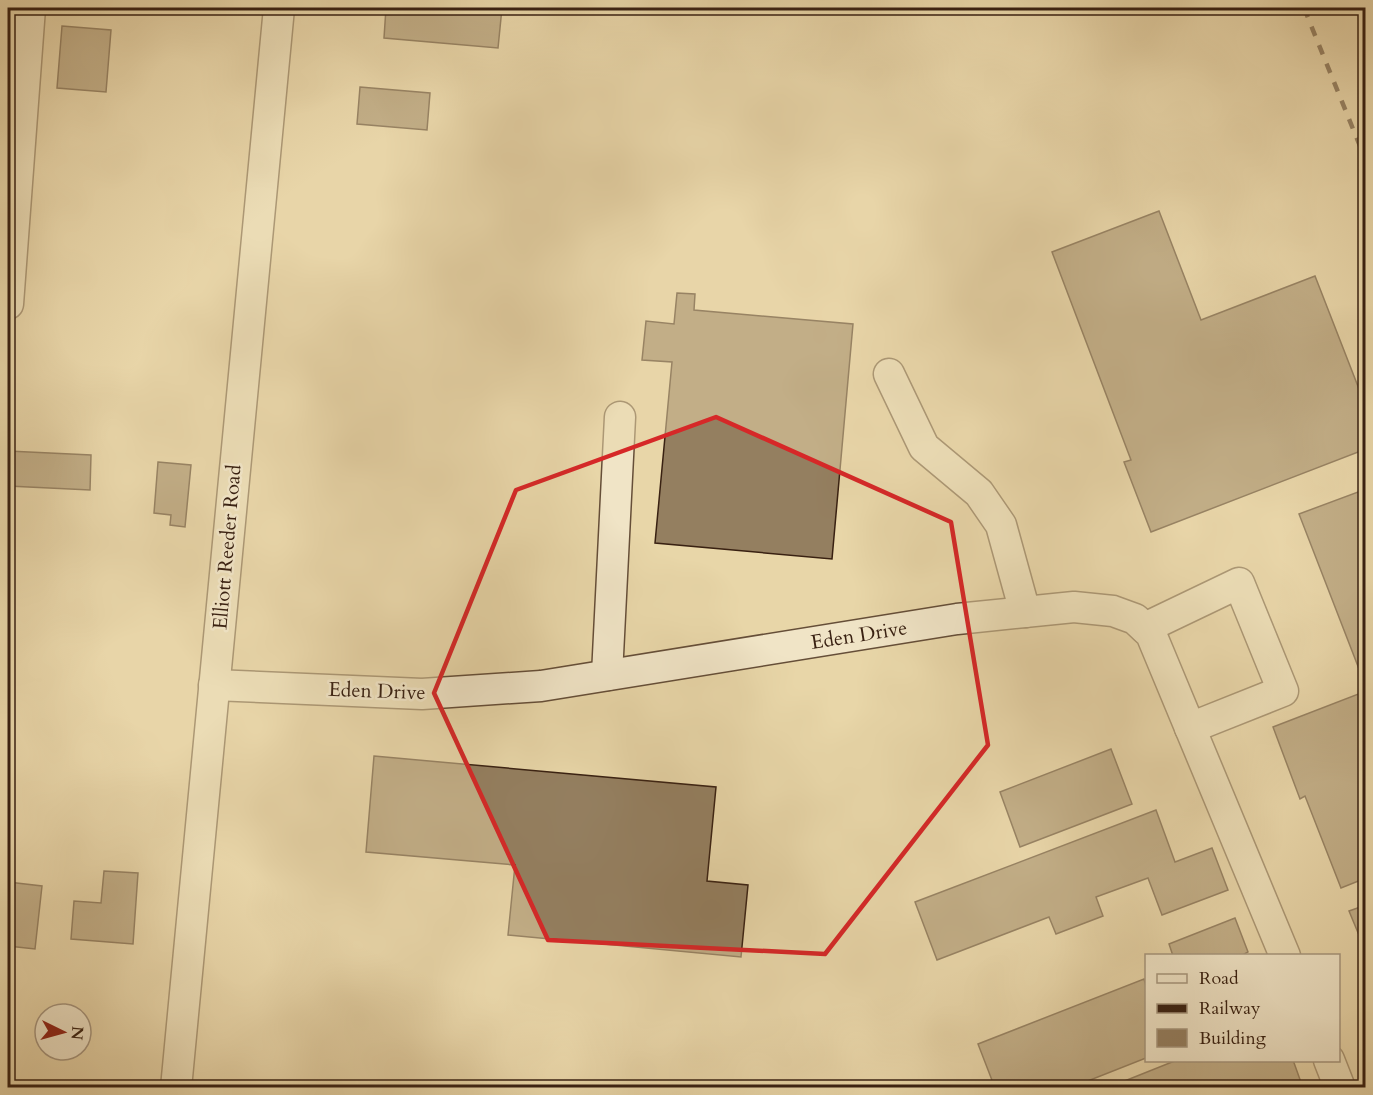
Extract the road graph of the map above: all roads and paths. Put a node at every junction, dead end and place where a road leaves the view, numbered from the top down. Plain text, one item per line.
1 (30, 8) edge
2 (279, 8) edge
3 (8, 304) edge
4 (889, 374) dead end
5 (620, 417) dead end
6 (1025, 612) junction
7 (1145, 628) junction
8 (607, 675) junction
9 (214, 685) junction
10 (1190, 728) junction
11 (1284, 954) edge
12 (1330, 1062) edge
13 (176, 1088) edge
14 (1340, 1088) edge

1 - 3 street
2 - 9 street, Elliott Reeder Road
4 - 6 street
5 - 8 street
6 - 7 street, Eden Drive
6 - 8 street, Eden Drive
7 - 10 street
7 - 10 street
8 - 9 street, Eden Drive
9 - 13 street, Elliott Reeder Road
10 - 11 street
12 - 14 street

